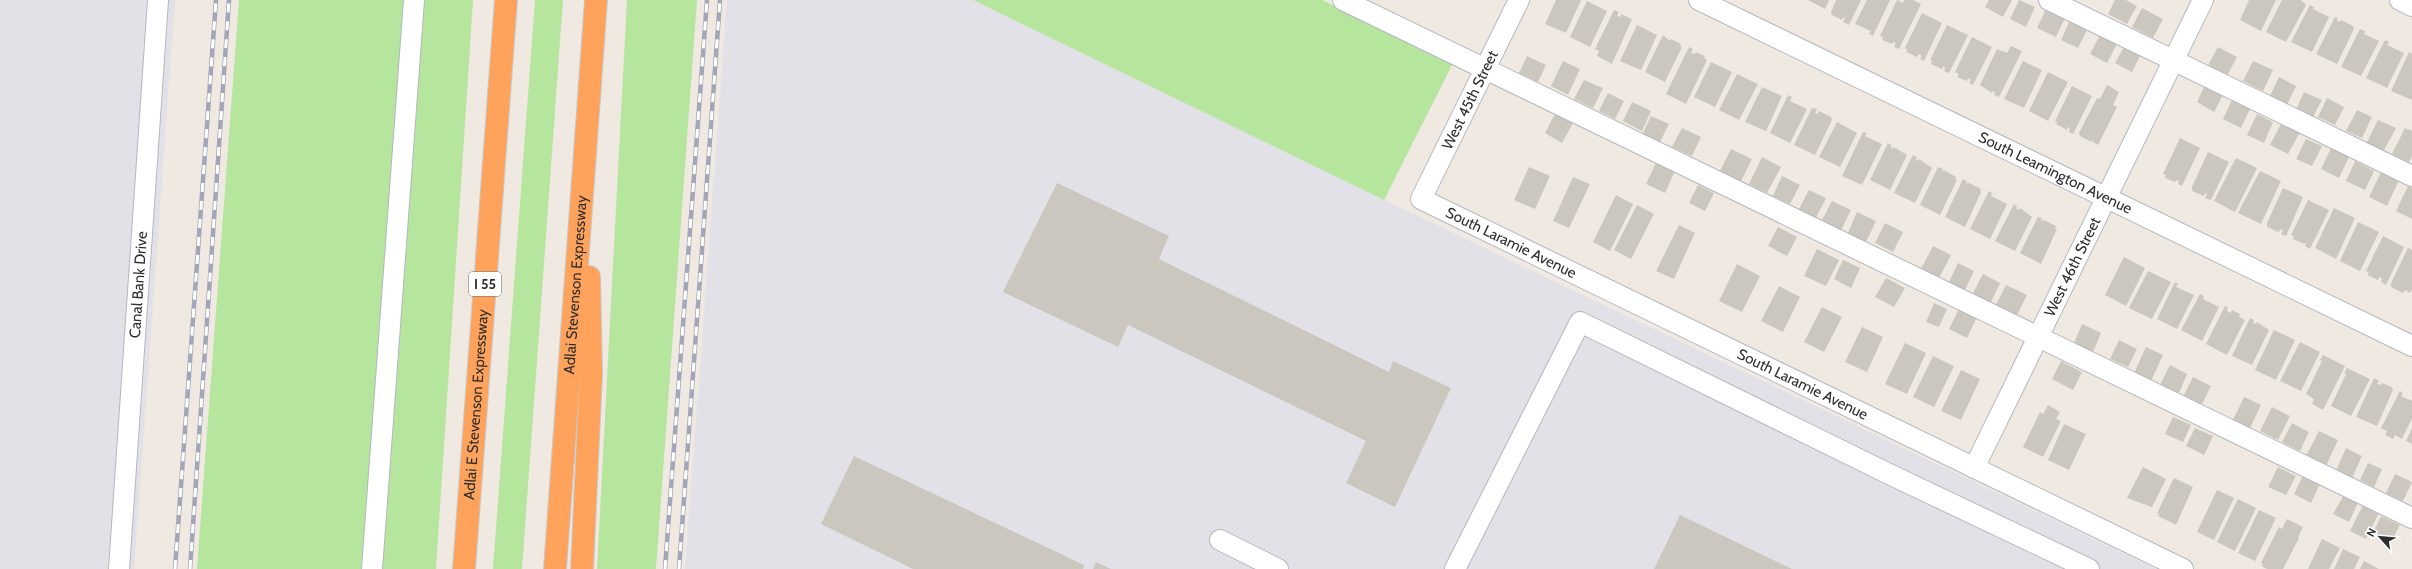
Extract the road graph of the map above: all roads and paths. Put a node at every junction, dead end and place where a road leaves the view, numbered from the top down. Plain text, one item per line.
1 (158, 0) edge
2 (414, 0) edge
3 (506, 0) edge
4 (596, 0) edge
5 (1343, 0) edge
6 (1519, 0) edge
7 (1699, 0) edge
8 (2049, 0) edge
9 (2202, 0) edge
10 (2400, 0) edge
11 (2412, 6) edge
12 (2173, 60) junction
13 (1485, 69) junction
14 (585, 156) junction
15 (2412, 176) edge
16 (1421, 199) joint
17 (2105, 199) junction
18 (2038, 337) junction
19 (2412, 346) edge
20 (1974, 468) junction
21 (2412, 518) edge
22 (1220, 540) dead end
23 (119, 569) edge
24 (372, 569) edge
25 (464, 569) edge
26 (555, 569) edge
27 (582, 569) edge
28 (1278, 569) edge
29 (1455, 569) edge
30 (2089, 569) edge
31 (2183, 569) edge

1 - 23 street, Canal Bank Drive
2 - 24 street
3 - 25 highway, Adlai E Stevenson Expressway / I 55
4 - 14 highway, Adlai Stevenson Expressway
5 - 13 street
6 - 13 street, West 45th Street
7 - 17 street, South Leamington Avenue
8 - 12 street
9 - 12 street, West 46th Street
10 - 11 street
12 - 15 street
12 - 17 street, West 46th Street
13 - 16 street, West 45th Street
13 - 18 street
14 - 26 highway, Adlai Stevenson Expressway
14 - 27 highway
16 - 20 street, South Laramie Avenue
17 - 18 street, West 46th Street
17 - 19 street, South Leamington Avenue
18 - 20 street, West 46th Street
18 - 21 street
20 - 31 street, South Laramie Avenue
22 - 28 street
29 - 30 street

